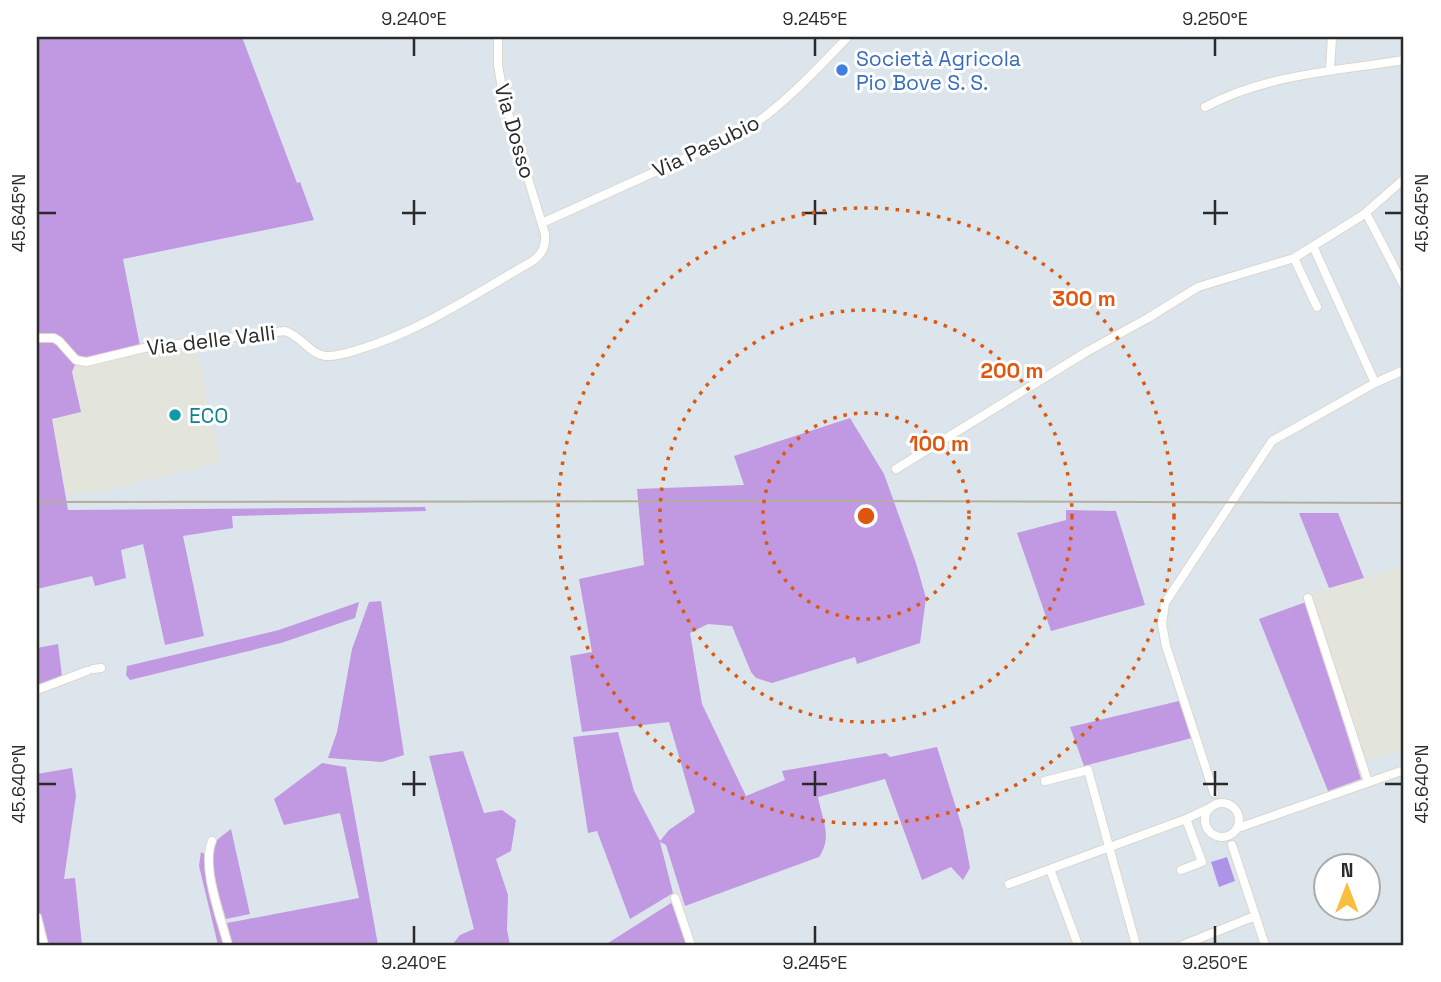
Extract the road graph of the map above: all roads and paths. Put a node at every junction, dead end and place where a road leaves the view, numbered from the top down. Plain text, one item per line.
1 (498, 37) edge
2 (848, 37) edge
3 (1332, 37) edge
4 (1404, 60) edge
5 (1330, 71) junction
6 (1205, 107) dead end
7 (1404, 179) edge
8 (1366, 212) junction
9 (542, 223) junction
10 (1313, 246) junction
11 (1294, 258) junction
12 (1404, 286) edge
13 (1317, 307) dead end
14 (37, 338) edge
15 (1404, 370) edge
16 (1375, 383) junction
17 (896, 469) dead end
18 (1308, 598) dead end
19 (92, 671) dead end
20 (37, 690) edge
21 (1404, 771) edge
22 (1045, 781) dead end
23 (1368, 782) junction
24 (1214, 793) junction
25 (1226, 803) junction
26 (1210, 807) junction
27 (1237, 811) junction
28 (1186, 819) junction
29 (1258, 820) junction
30 (1206, 825) junction
31 (1236, 830) junction
32 (1220, 837) junction
33 (212, 841) dead end
34 (1232, 845) junction
35 (1109, 848) junction
36 (1050, 869) junction
37 (1181, 870) dead end
38 (1009, 884) dead end
39 (675, 898) dead end
40 (1255, 916) junction
41 (37, 917) edge
42 (44, 945) edge
43 (228, 945) edge
44 (691, 945) edge
45 (1078, 945) edge
46 (1136, 945) edge
47 (1183, 945) edge
48 (1265, 945) edge

1 - 9 street, Via Dosso
2 - 9 street, Via Pasubio
3 - 5 street
4 - 5 street
5 - 6 street
7 - 8 street
8 - 10 street
8 - 12 street
9 - 14 street, Via delle Valli
10 - 11 street
10 - 16 street
11 - 13 street
11 - 17 street
15 - 16 street
16 - 24 street
18 - 23 street
19 - 20 street
21 - 23 street
22 - 35 street
23 - 29 street
24 - 25 street
24 - 26 street
25 - 26 street
25 - 27 street
26 - 28 street
26 - 30 street
27 - 29 street
27 - 31 street
28 - 30 street
28 - 35 street
28 - 37 street
29 - 31 street
30 - 32 street
31 - 32 street
31 - 34 street
32 - 34 street
33 - 43 street
34 - 40 street
35 - 36 street
35 - 46 street
36 - 38 street
36 - 45 street
39 - 44 street
40 - 47 street
40 - 48 street
41 - 42 street

